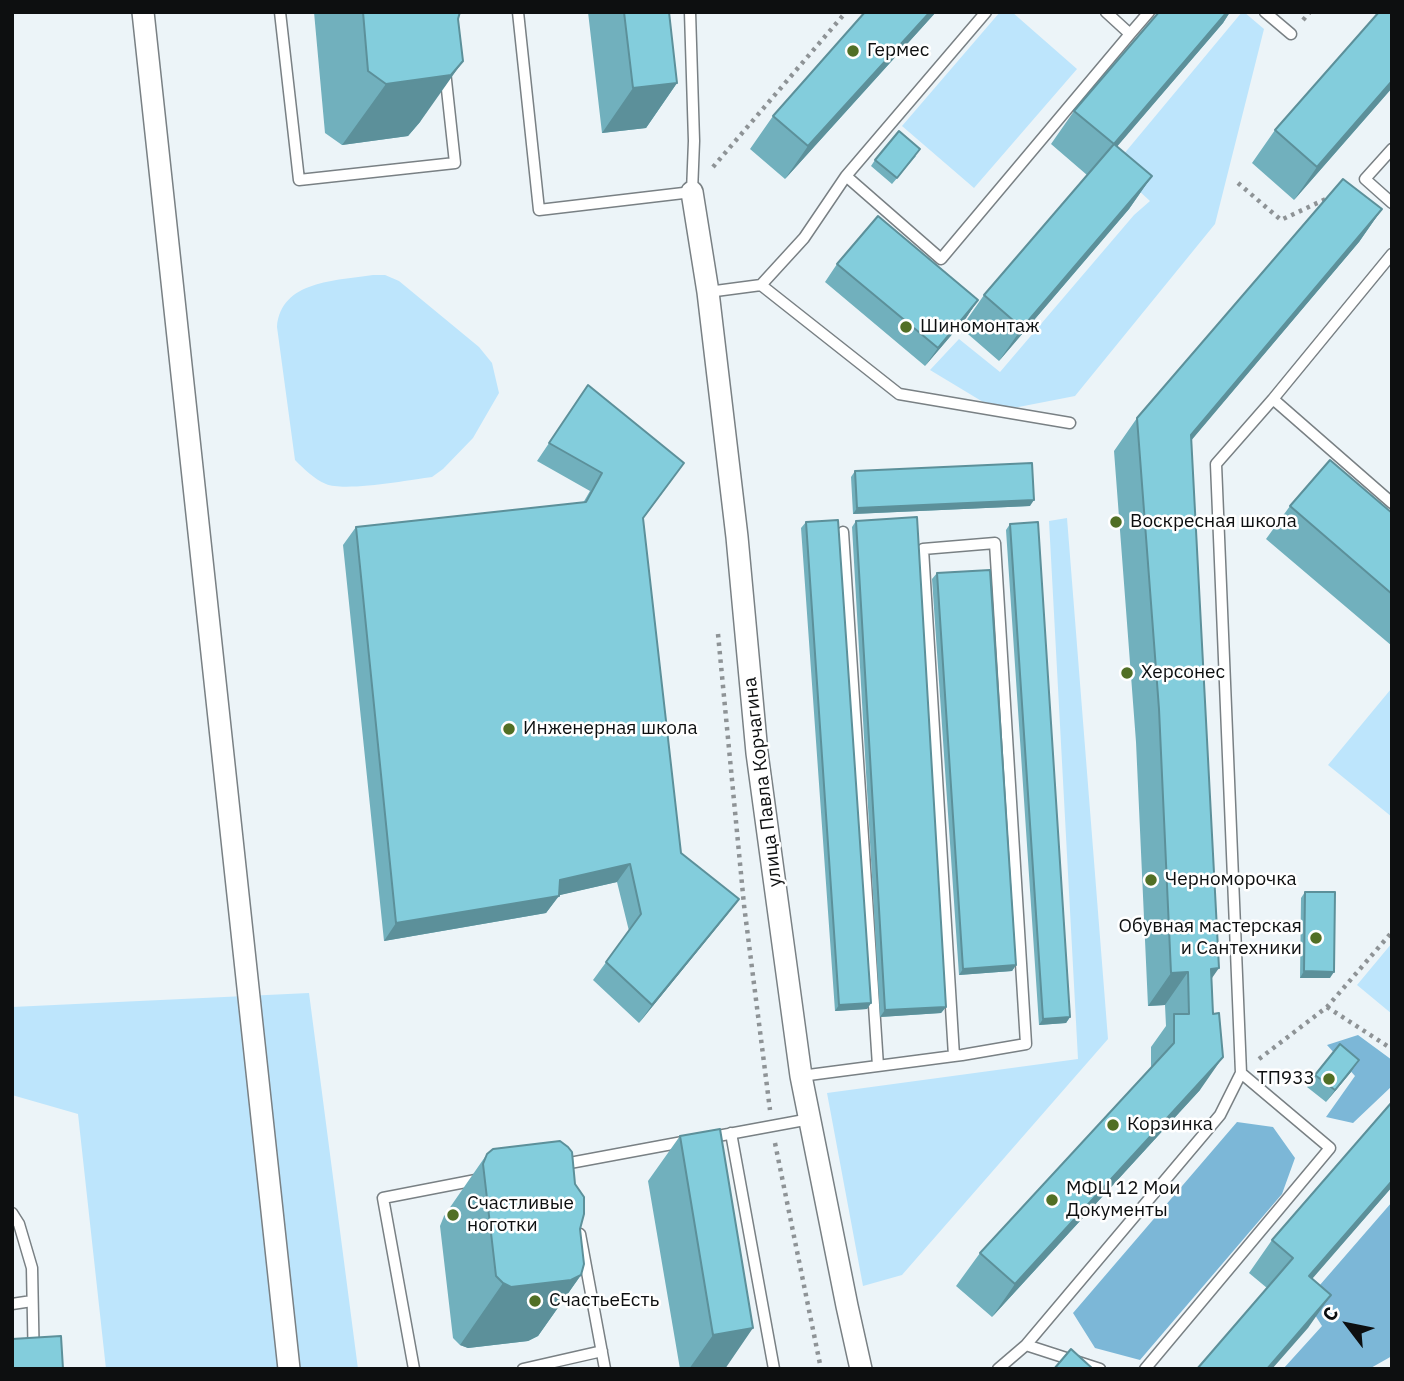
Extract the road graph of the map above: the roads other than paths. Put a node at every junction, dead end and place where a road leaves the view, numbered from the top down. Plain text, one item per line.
1 (143, 12) edge
2 (280, 12) edge
3 (518, 12) edge
4 (690, 12) edge
5 (986, 12) edge
6 (1106, 12) edge
7 (1149, 12) edge
8 (1265, 12) edge
9 (1130, 34) junction
10 (1291, 34) dead end
11 (443, 53) edge
12 (1392, 149) edge
13 (846, 176) junction
14 (692, 192) junction
15 (1392, 203) edge
16 (1392, 254) edge
17 (761, 285) junction
18 (709, 292) junction
19 (1273, 399) junction
20 (1069, 424) dead end
21 (1392, 503) edge
22 (842, 532) edge
23 (954, 1056) junction
24 (878, 1066) junction
25 (1241, 1073) junction
26 (802, 1076) junction
27 (810, 1119) junction
28 (731, 1133) junction
29 (566, 1164) junction
30 (553, 1166) edge
31 (569, 1177) edge
32 (488, 1178) edge
33 (12, 1213) edge
34 (576, 1217) edge
35 (32, 1301) junction
36 (12, 1304) edge
37 (1026, 1345) junction
38 (602, 1351) junction
39 (34, 1369) edge
40 (289, 1369) edge
41 (414, 1369) edge
42 (523, 1369) edge
43 (605, 1369) edge
44 (774, 1369) edge
45 (861, 1369) edge
46 (998, 1369) edge
47 (1100, 1369) edge
48 (1144, 1369) edge

1 - 40 street
2 - 11 lane
3 - 14 lane
4 - 14 lane
5 - 13 lane
6 - 9 lane
7 - 9 lane
8 - 10 lane
9 - 13 lane
12 - 15 lane
13 - 17 lane
14 - 18 street, улица Павла Корчагина
16 - 19 lane
17 - 18 lane
17 - 20 lane
18 - 26 street, улица Павла Корчагина
19 - 21 lane
19 - 25 lane
22 - 24 lane
23 - 23 lane
23 - 24 lane
24 - 26 lane
25 - 37 lane
25 - 48 lane
26 - 27 street, улица Павла Корчагина
27 - 28 lane
27 - 45 street, улица Павла Корчагина
28 - 29 lane
28 - 44 lane
29 - 30 lane
29 - 31 lane
32 - 41 lane
33 - 35 lane
34 - 38 lane
35 - 36 lane
35 - 39 lane
37 - 46 lane
37 - 47 lane
38 - 42 lane
38 - 43 lane

